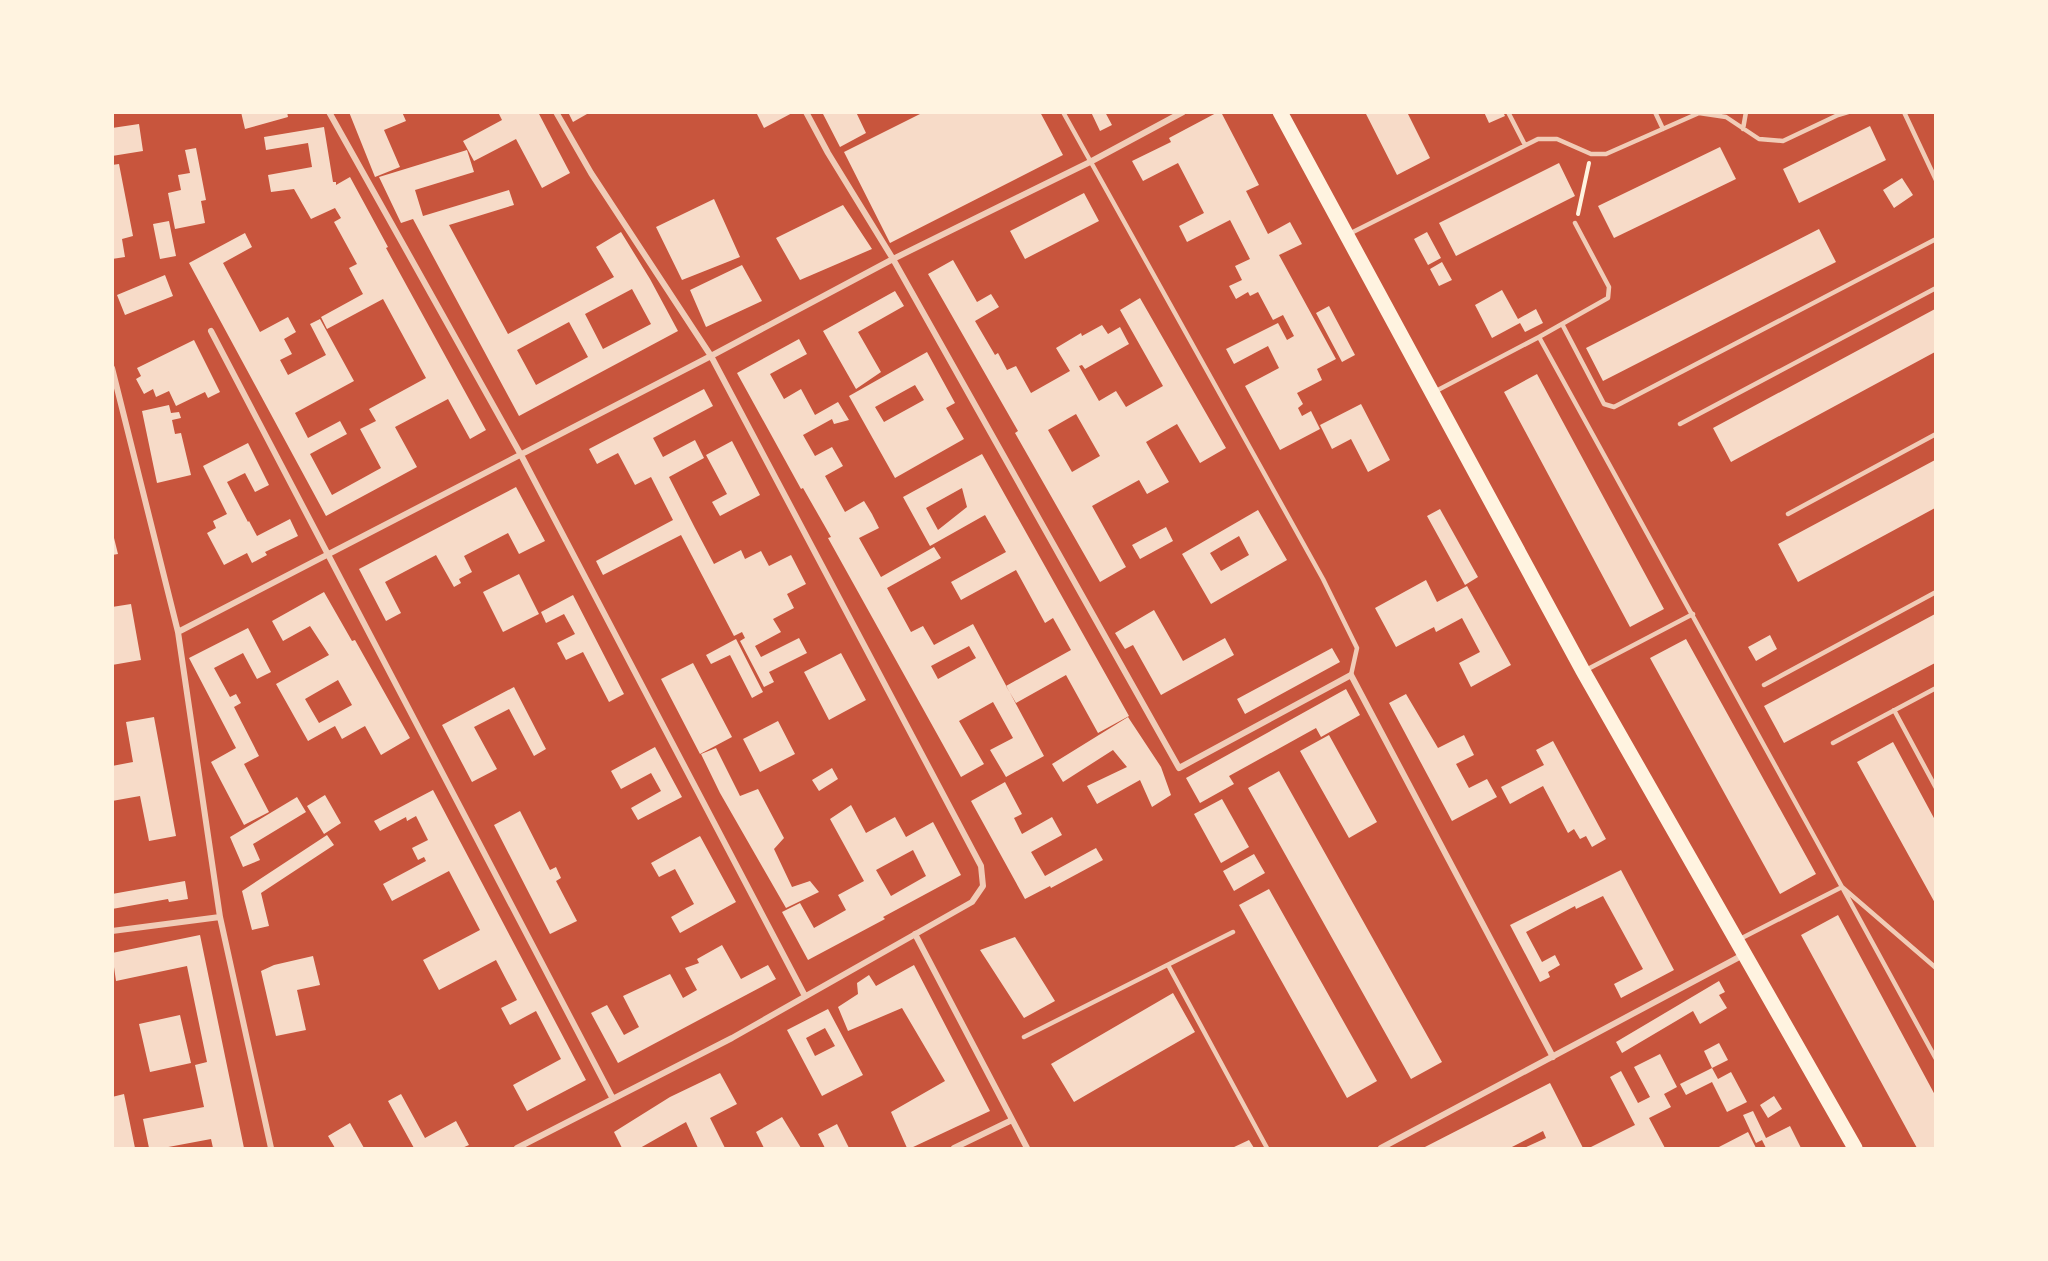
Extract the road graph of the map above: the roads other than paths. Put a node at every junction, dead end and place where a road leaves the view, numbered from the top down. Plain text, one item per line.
1 (330, 112) edge
2 (556, 112) edge
3 (806, 112) edge
4 (1063, 112) edge
5 (1183, 112) edge
6 (1280, 112) edge
7 (1508, 112) edge
8 (1655, 112) edge
9 (1746, 112) edge
10 (1848, 112) edge
11 (1904, 112) edge
12 (1837, 114) edge
13 (1663, 129) junction
14 (1743, 129) junction
15 (1525, 146) junction
16 (1090, 162) junction
17 (1935, 180) edge
18 (1575, 223) road end
19 (1346, 236) junction
20 (1935, 239) edge
21 (892, 260) junction
22 (1935, 288) edge
23 (1562, 324) junction
24 (211, 331) dead end
25 (1539, 337) junction
26 (711, 356) junction
27 (112, 368) edge
28 (1434, 393) junction
29 (1680, 424) dead end
30 (1935, 434) edge
31 (521, 455) junction
32 (1788, 514) dead end
33 (328, 555) junction
34 (1935, 592) edge
35 (1693, 614) junction
36 (178, 632) junction
37 (1584, 671) junction
38 (1351, 675) junction
39 (1764, 685) dead end
40 (1935, 688) edge
41 (1894, 710) junction
42 (1833, 743) dead end
43 (1935, 788) edge
44 (1842, 887) junction
45 (220, 917) junction
46 (112, 932) edge
47 (1233, 932) dead end
48 (915, 934) junction
49 (1736, 941) junction
50 (1743, 955) junction
51 (1168, 965) junction
52 (1935, 968) edge
53 (806, 996) junction
54 (1024, 1037) dead end
55 (1553, 1057) junction
56 (1935, 1059) edge
57 (613, 1099) junction
58 (1012, 1120) junction
59 (270, 1149) edge
60 (517, 1149) edge
61 (954, 1149) edge
62 (1027, 1149) edge
63 (1268, 1149) edge
64 (1381, 1149) edge
65 (1855, 1149) edge

1 - 31 street
2 - 26 street
3 - 21 street
4 - 16 lane
5 - 16 street
6 - 19 main road
7 - 15 lane
8 - 13 lane
9 - 14 lane
10 - 12 lane
11 - 17 lane
12 - 14 lane
13 - 14 lane
13 - 15 lane
15 - 19 lane
16 - 21 street
16 - 38 lane
18 - 23 lane
19 - 28 main road
20 - 23 lane
21 - 26 street
21 - 38 street
22 - 29 lane
23 - 25 lane
24 - 33 street
25 - 28 lane
25 - 35 lane
26 - 31 street
26 - 48 street
27 - 36 street
28 - 37 main road
30 - 32 lane
31 - 33 street
31 - 53 street
33 - 36 street
33 - 57 street
34 - 39 lane
35 - 37 lane
35 - 44 lane
36 - 45 street
37 - 49 main road
38 - 55 street
40 - 41 lane
41 - 42 lane
41 - 43 lane
44 - 49 lane
44 - 52 lane
44 - 56 lane
45 - 46 street
45 - 59 street
47 - 51 lane
48 - 53 street
48 - 58 street
49 - 50 main road
50 - 55 street
50 - 65 main road
51 - 54 lane
51 - 63 lane
53 - 57 street
55 - 64 street
57 - 60 street
58 - 61 street
58 - 62 street

